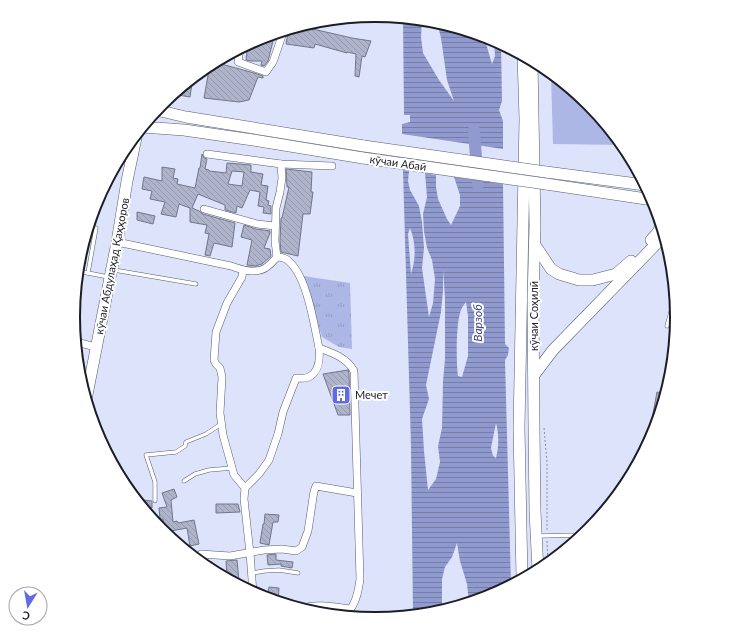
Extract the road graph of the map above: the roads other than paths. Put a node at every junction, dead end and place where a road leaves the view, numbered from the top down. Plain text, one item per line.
1 (281, 38) edge
2 (239, 56) edge
3 (523, 63) edge
4 (532, 68) edge
5 (163, 112) edge
6 (149, 127) edge
7 (134, 147) edge
8 (207, 154) dead end
9 (281, 164) junction
10 (332, 166) dead end
11 (638, 184) edge
12 (645, 199) edge
13 (204, 209) dead end
14 (275, 226) junction
15 (96, 228) dead end
16 (657, 233) edge
17 (660, 240) edge
18 (117, 242) junction
19 (535, 245) junction
20 (277, 257) junction
21 (244, 270) junction
22 (84, 272) edge
23 (88, 273) junction
24 (111, 273) junction
25 (196, 284) dead end
26 (670, 315) edge
27 (667, 326) dead end
28 (82, 343) edge
29 (96, 347) junction
30 (319, 348) junction
31 (534, 375) junction
32 (89, 386) edge
33 (222, 424) junction
34 (232, 468) junction
35 (184, 480) dead end
36 (245, 488) junction
37 (357, 493) junction
38 (155, 501) dead end
39 (574, 535) edge
40 (542, 536) junction
41 (250, 553) junction
42 (200, 555) edge
43 (539, 562) edge
44 (522, 572) edge
45 (252, 573) junction
46 (298, 573) dead end
47 (253, 586) edge
48 (317, 606) edge
49 (329, 608) edge
50 (350, 610) edge

1 - 2 street
3 - 44 main road
4 - 19 main road, кӯчаи Соҳилӣ
5 - 11 main road, кӯчаи Абаӣ, bridge
6 - 12 main road, кӯчаи Абаӣ, bridge
7 - 18 main road, кӯчаи Абдулаҳад Қаҳҳоров
8 - 9 street
9 - 10 street
9 - 14 street
13 - 14 street
14 - 20 street
15 - 23 lane
16 - 19 main road
17 - 31 main road
18 - 21 street
18 - 24 main road, кӯчаи Абдулаҳад Қаҳҳоров
19 - 31 main road, кӯчаи Соҳилӣ
20 - 21 street
20 - 30 street
21 - 33 street
22 - 23 lane
23 - 24 lane
24 - 25 lane
24 - 29 main road, кӯчаи Абдулаҳад Қаҳҳоров
26 - 27 lane
28 - 29 street
29 - 32 main road, кӯчаи Абдулаҳад Қаҳҳоров
30 - 36 street
30 - 37 street
31 - 40 main road, кӯчаи Соҳилӣ
33 - 34 street
33 - 38 lane
34 - 35 lane
34 - 36 street
36 - 41 street
37 - 41 street
37 - 50 street
39 - 40 lane
40 - 43 main road, кӯчаи Соҳилӣ
41 - 42 street
41 - 45 street
45 - 46 lane
45 - 47 street
48 - 49 street

